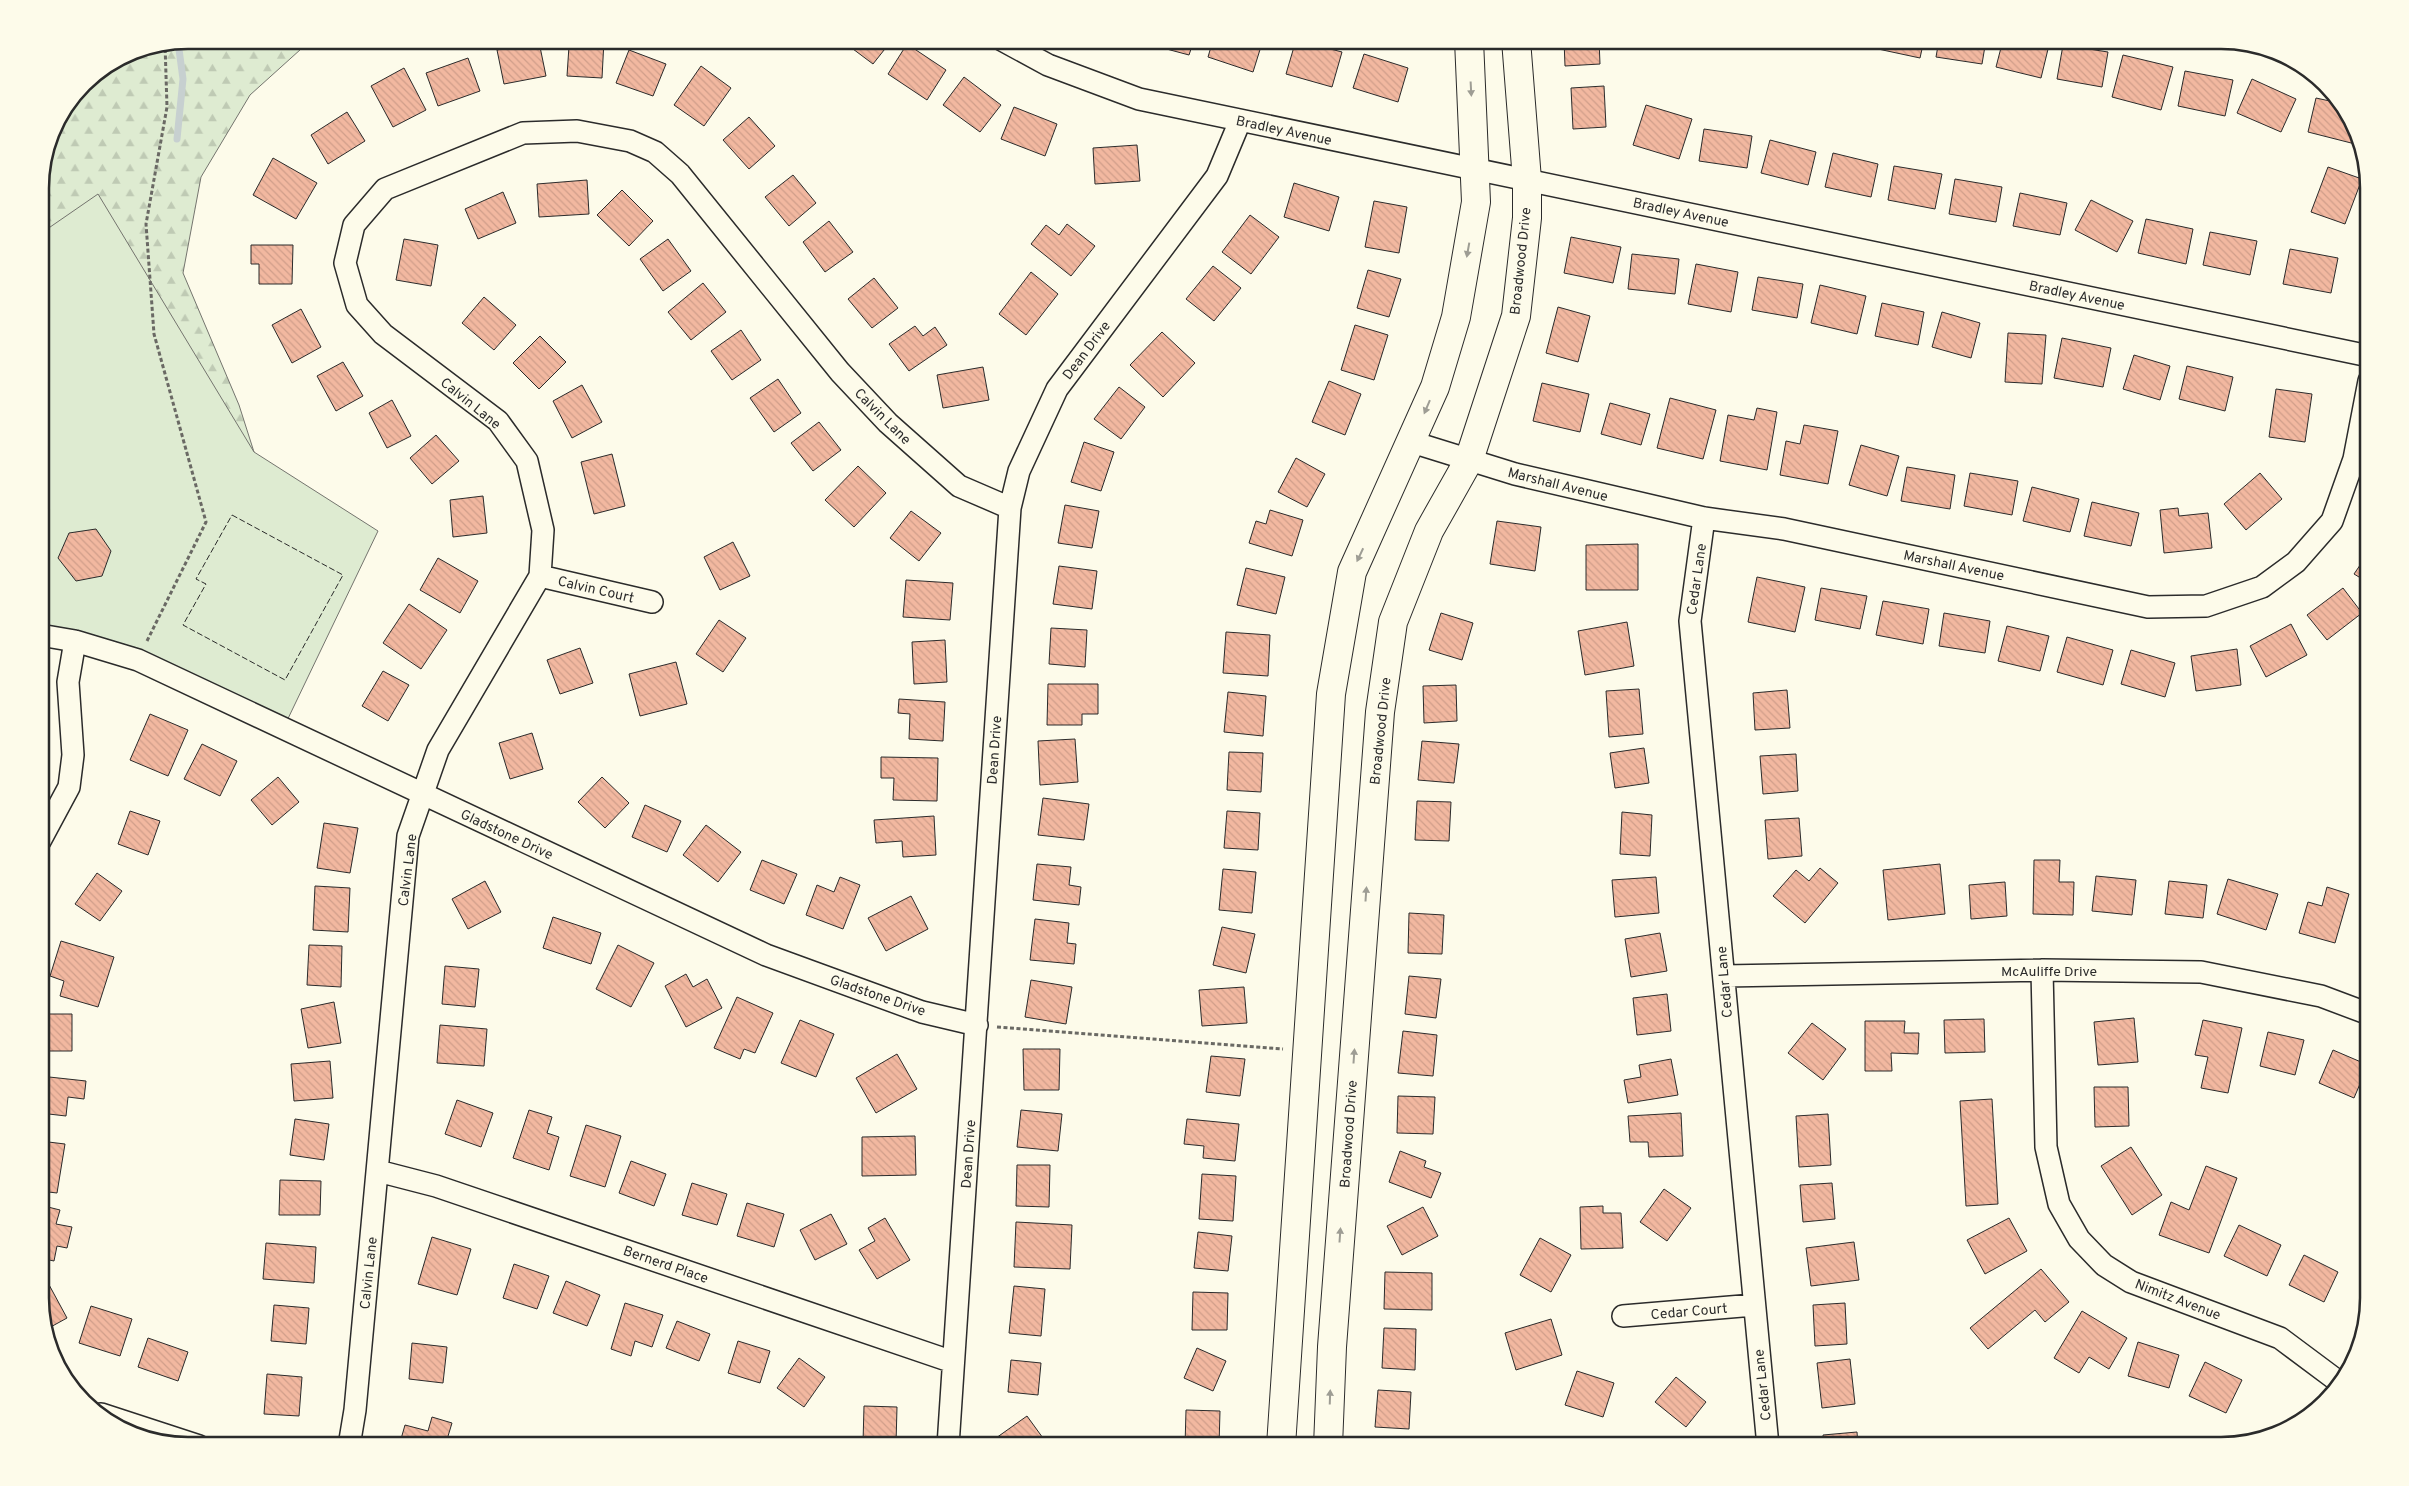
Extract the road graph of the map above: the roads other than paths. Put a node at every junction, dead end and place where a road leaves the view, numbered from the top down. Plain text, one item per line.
1 (1019, 49) edge
2 (1469, 49) edge
3 (1517, 49) edge
4 (1240, 121) junction
5 (1475, 169) junction
6 (1527, 180) junction
7 (2360, 354) edge
8 (2360, 427) edge
9 (1412, 442) junction
10 (1469, 460) junction
11 (1010, 508) junction
12 (1704, 518) junction
13 (540, 576) junction
14 (652, 602) dead end
15 (49, 637) edge
16 (75, 641) junction
17 (423, 795) junction
18 (49, 824) edge
19 (2042, 970) junction
20 (1724, 976) junction
21 (2360, 1011) edge
22 (977, 1025) junction
23 (378, 1171) junction
24 (1754, 1305) junction
25 (1623, 1316) dead end
26 (953, 1362) junction
27 (2335, 1379) edge
28 (121, 1421) edge
29 (168, 1436) edge
30 (350, 1437) edge
31 (949, 1437) edge
32 (1282, 1437) edge
33 (1328, 1437) edge
34 (1767, 1437) edge

1 - 4 street, Bradley Avenue
2 -> 5 street
3 - 6 street, Broadwood Drive
4 - 5 street, Bradley Avenue
4 - 11 street, Dean Drive
5 - 6 street, Bradley Avenue
5 -> 9 street
6 - 7 street, Bradley Avenue
6 - 10 street, Broadwood Drive
8 - 12 street, Marshall Avenue
9 - 10 street, Marshall Avenue
9 -> 32 street
10 - 12 street, Marshall Avenue
33 -> 10 street, Broadwood Drive
11 - 13 street, Calvin Lane
11 - 22 street, Dean Drive
12 - 20 street, Cedar Lane
13 - 14 street, Calvin Court
13 - 17 street, Calvin Lane
15 - 16 street, Gladstone Drive
16 - 17 street, Gladstone Drive
16 - 18 street
17 - 22 street, Gladstone Drive
17 - 23 street, Calvin Lane
19 - 20 street, McAuliffe Drive
19 - 21 street, McAuliffe Drive
19 - 27 street, Nimitz Avenue
20 - 24 street, Cedar Lane
22 - 26 street, Dean Drive
23 - 26 street, Bernerd Place
23 - 30 street, Calvin Lane
24 - 25 street, Cedar Court
24 - 34 street, Cedar Lane
26 - 31 street, Dean Drive
28 - 29 street

